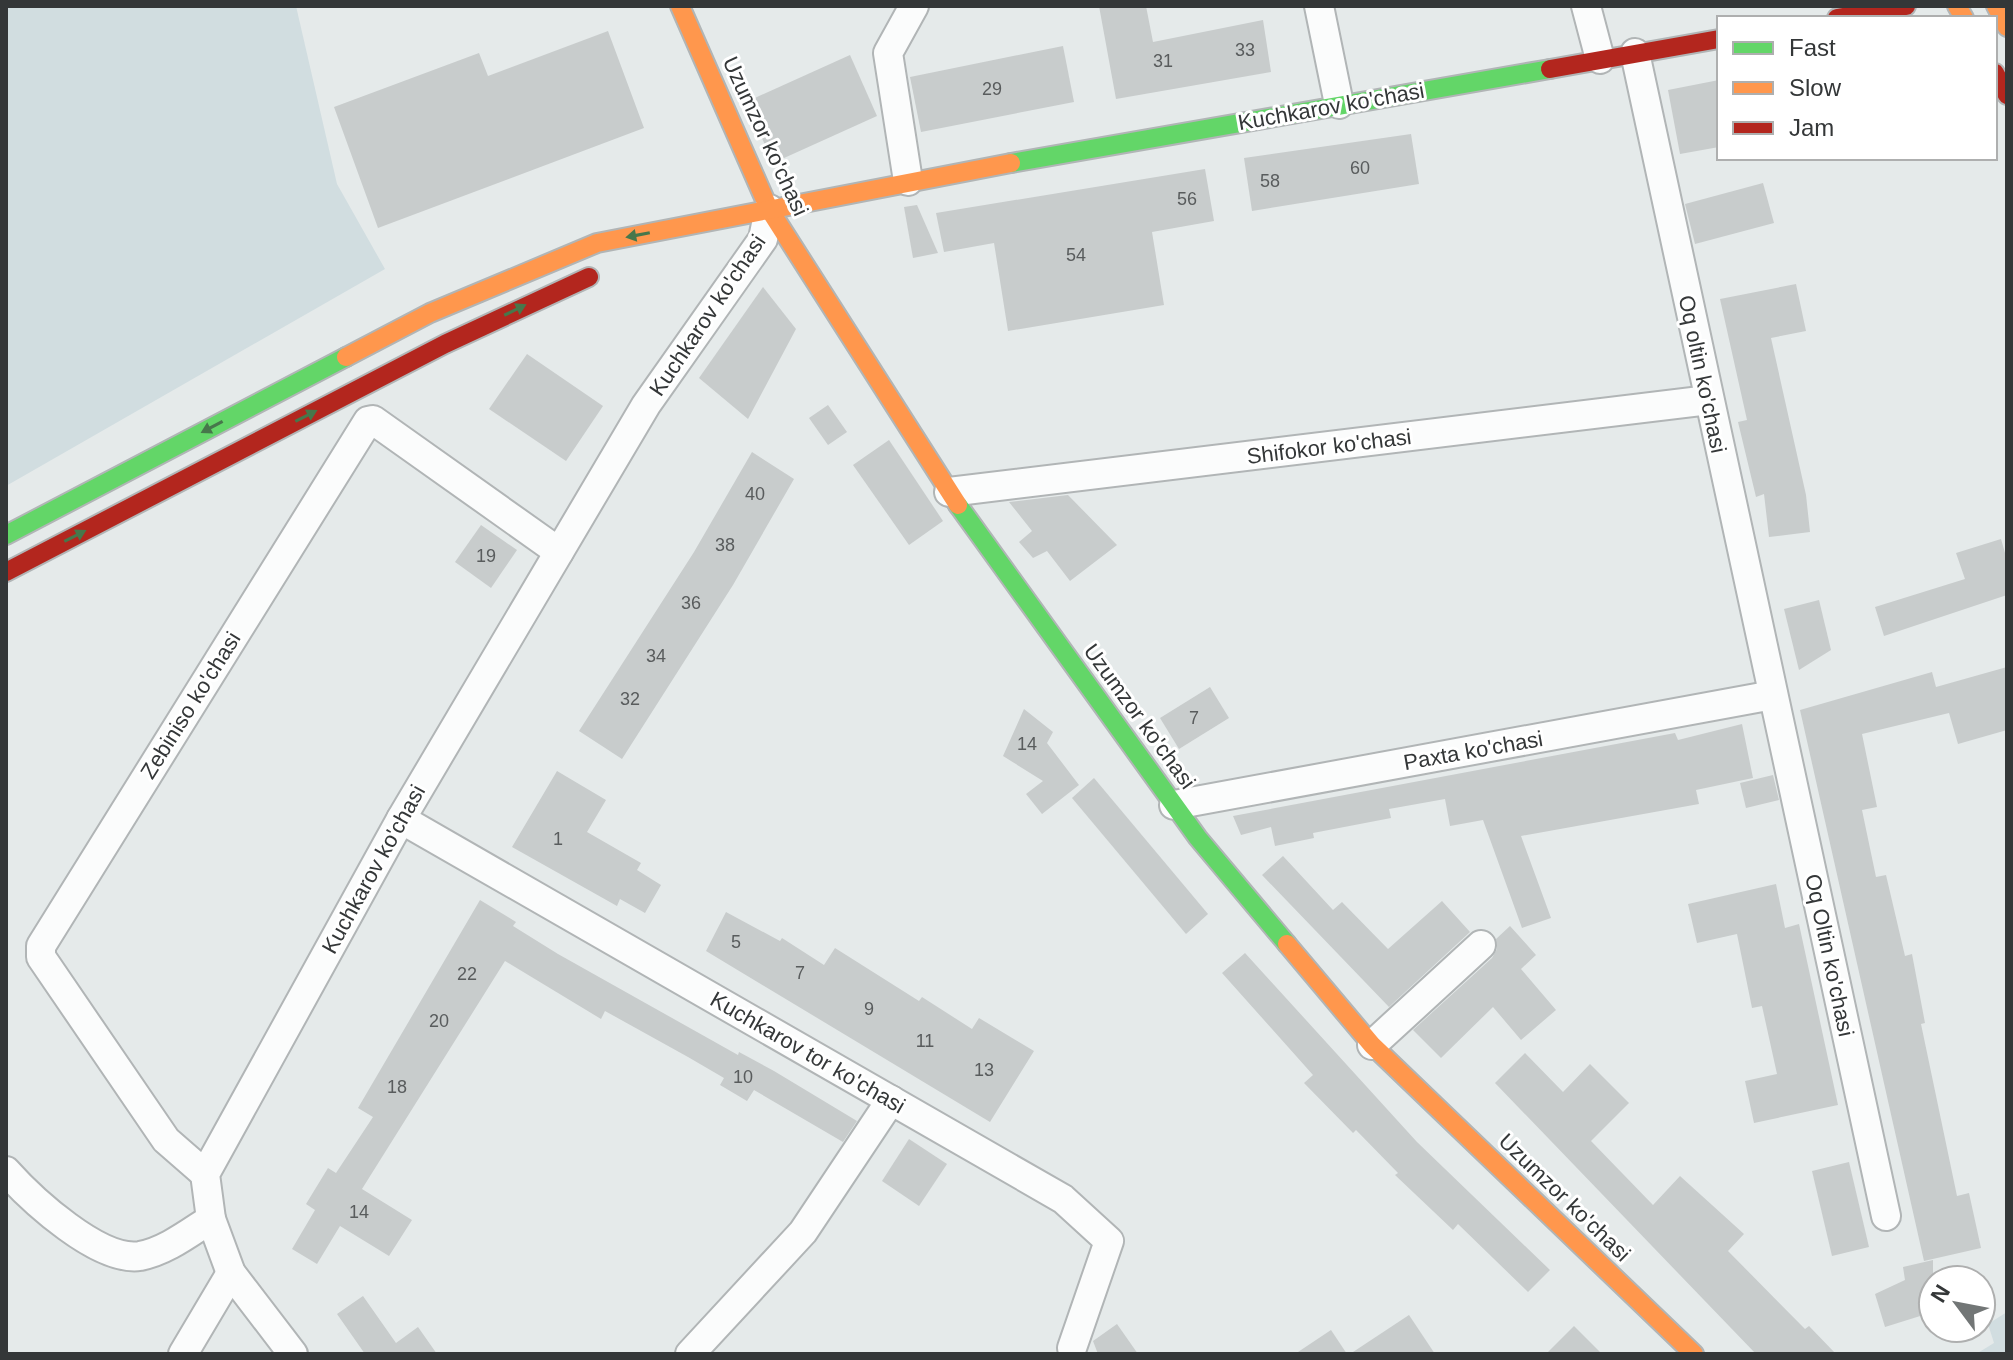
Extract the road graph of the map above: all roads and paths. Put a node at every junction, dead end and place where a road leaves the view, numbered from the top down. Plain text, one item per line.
1 (680, 6) edge
2 (914, 6) edge
3 (1319, 6) edge
4 (1586, 6) edge
5 (1906, 6) edge
6 (1996, 6) edge
7 (1848, 16) edge
8 (2007, 27) edge
9 (1717, 39) edge
10 (1635, 53) junction
11 (1600, 59) junction
12 (1997, 77) edge
13 (2007, 95) edge
14 (1339, 104) junction
15 (908, 181) junction
16 (769, 209) junction
17 (658, 250) dead end
18 (603, 271) dead end
19 (1709, 400) junction
20 (949, 492) junction
21 (6, 535) edge
22 (559, 552) junction
23 (6, 572) edge
24 (1773, 695) junction
25 (1174, 805) junction
26 (401, 819) junction
27 (1481, 945) dead end
28 (1372, 1045) junction
29 (891, 1100) junction
30 (6, 1171) edge
31 (205, 1174) junction
32 (1886, 1216) dead end
33 (211, 1219) junction
34 (231, 1273) junction
35 (1070, 1352) edge
36 (183, 1354) edge
37 (293, 1354) edge
38 (690, 1354) edge
39 (1694, 1354) edge

1 - 16 main road, Uzumzor ko'chasi
2 - 15 street
3 - 14 street
4 - 11 street
5 - 7 main road
6 - 8 main road
9 - 10 main road, Kuchkarov ko'chasi
10 - 11 main road, Kuchkarov ko'chasi
10 - 19 street, Oq oltin ko'chasi
11 - 14 main road, Kuchkarov ko'chasi
12 - 13 main road
14 - 15 main road, Kuchkarov ko'chasi
15 - 16 main road, Kuchkarov ko'chasi
16 - 17 main road
16 - 20 main road, Uzumzor ko'chasi
16 -> 21 main road
16 - 22 street, Kuchkarov ko'chasi
23 -> 18 main road
19 - 20 street, Shifokor ko'chasi
19 - 24 street, Oq oltin ko'chasi
20 - 25 main road, Uzumzor ko'chasi
22 - 26 street, Kuchkarov ko'chasi
22 - 31 street, Zebiniso ko'chasi
24 - 25 street, Paxta ko'chasi
24 - 32 street, Oq Oltin ko'chasi
25 - 28 main road, Uzumzor ko'chasi
26 - 29 street, Kuchkarov tor ko'chasi
26 - 31 street, Kuchkarov ko'chasi
27 - 28 street
28 - 39 main road, Uzumzor ko'chasi
29 - 35 street, Kuchkarov tor ko'chasi
29 - 38 street
30 - 33 street
31 - 33 street
33 - 34 street
34 - 36 street
34 - 37 street

